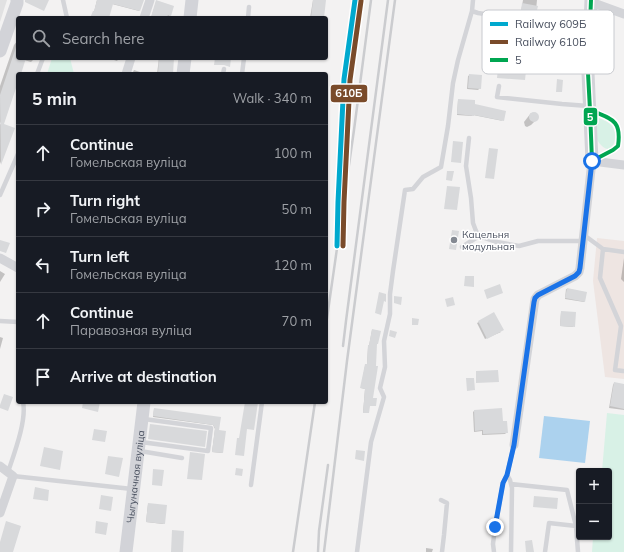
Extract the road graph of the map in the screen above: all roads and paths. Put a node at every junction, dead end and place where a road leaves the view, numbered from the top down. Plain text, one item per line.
1 (17, 0) edge
2 (63, 0) edge
3 (150, 0) edge
4 (473, 0) edge
5 (189, 1) edge
6 (591, 1) edge
7 (249, 7) dead end
8 (614, 10) edge
9 (614, 10) edge
10 (472, 11) junction
11 (482, 14) edge
12 (624, 14) edge
13 (67, 16) edge
14 (145, 16) edge
15 (190, 16) edge
16 (248, 16) edge
17 (0, 51) edge
18 (42, 60) edge
19 (130, 60) edge
20 (185, 60) edge
21 (244, 60) edge
22 (38, 72) edge
23 (127, 72) edge
24 (184, 72) edge
25 (242, 72) edge
26 (588, 74) edge
27 (499, 86) dead end
28 (589, 108) junction
29 (469, 138) dead end
30 (16, 159) edge
31 (592, 161) junction
32 (624, 165) edge
33 (0, 195) edge
34 (479, 236) junction
35 (583, 238) junction
36 (462, 247) dead end
37 (602, 249) junction
38 (624, 252) edge
39 (0, 258) edge
40 (16, 267) edge
41 (0, 321) edge
42 (16, 322) edge
43 (623, 372) edge
44 (24, 404) edge
45 (144, 404) edge
46 (262, 404) edge
47 (142, 418) junction
48 (514, 445) joint
49 (139, 446) junction
50 (182, 458) dead end
51 (7, 471) edge
52 (507, 475) junction
53 (511, 484) junction
54 (251, 485) dead end
55 (134, 489) junction
56 (441, 500) dead end
57 (0, 513) edge
58 (576, 526) joint
59 (577, 540) edge
60 (126, 552) edge
61 (357, 552) edge
62 (442, 552) edge
63 (494, 552) edge
64 (511, 552) edge
65 (545, 552) edge
66 (578, 552) edge

1 - 17 street
2 - 13 lane
3 - 14 street
4 - 10 lane
5 - 15 street
6 - 8 street
7 - 16 lane
9 - 12 street
10 - 11 lane
10 - 61 lane
18 - 22 lane
19 - 23 street
20 - 24 street
21 - 25 lane
26 - 28 street
27 - 28 lane
28 - 31 street
28 - 31 lane
29 - 34 lane
30 - 33 lane
31 - 32 street
31 - 35 street
34 - 35 lane
34 - 36 lane
35 - 37 lane
35 - 48 street
37 - 38 lane
37 - 43 lane
39 - 40 street
41 - 42 lane
44 - 51 lane
45 - 47 street, Чыгуначная вуліца
46 - 54 lane
47 - 49 street, Чыгуначная вуліца
47 - 49 lane
48 - 52 lane
49 - 50 lane
49 - 55 street, Чыгуначная вуліца
51 - 55 lane
51 - 57 street
52 - 53 lane
52 - 63 lane
53 - 58 lane
53 - 64 lane
55 - 60 street, Чыгуначная вуліца
56 - 62 lane
58 - 65 lane
59 - 66 lane

